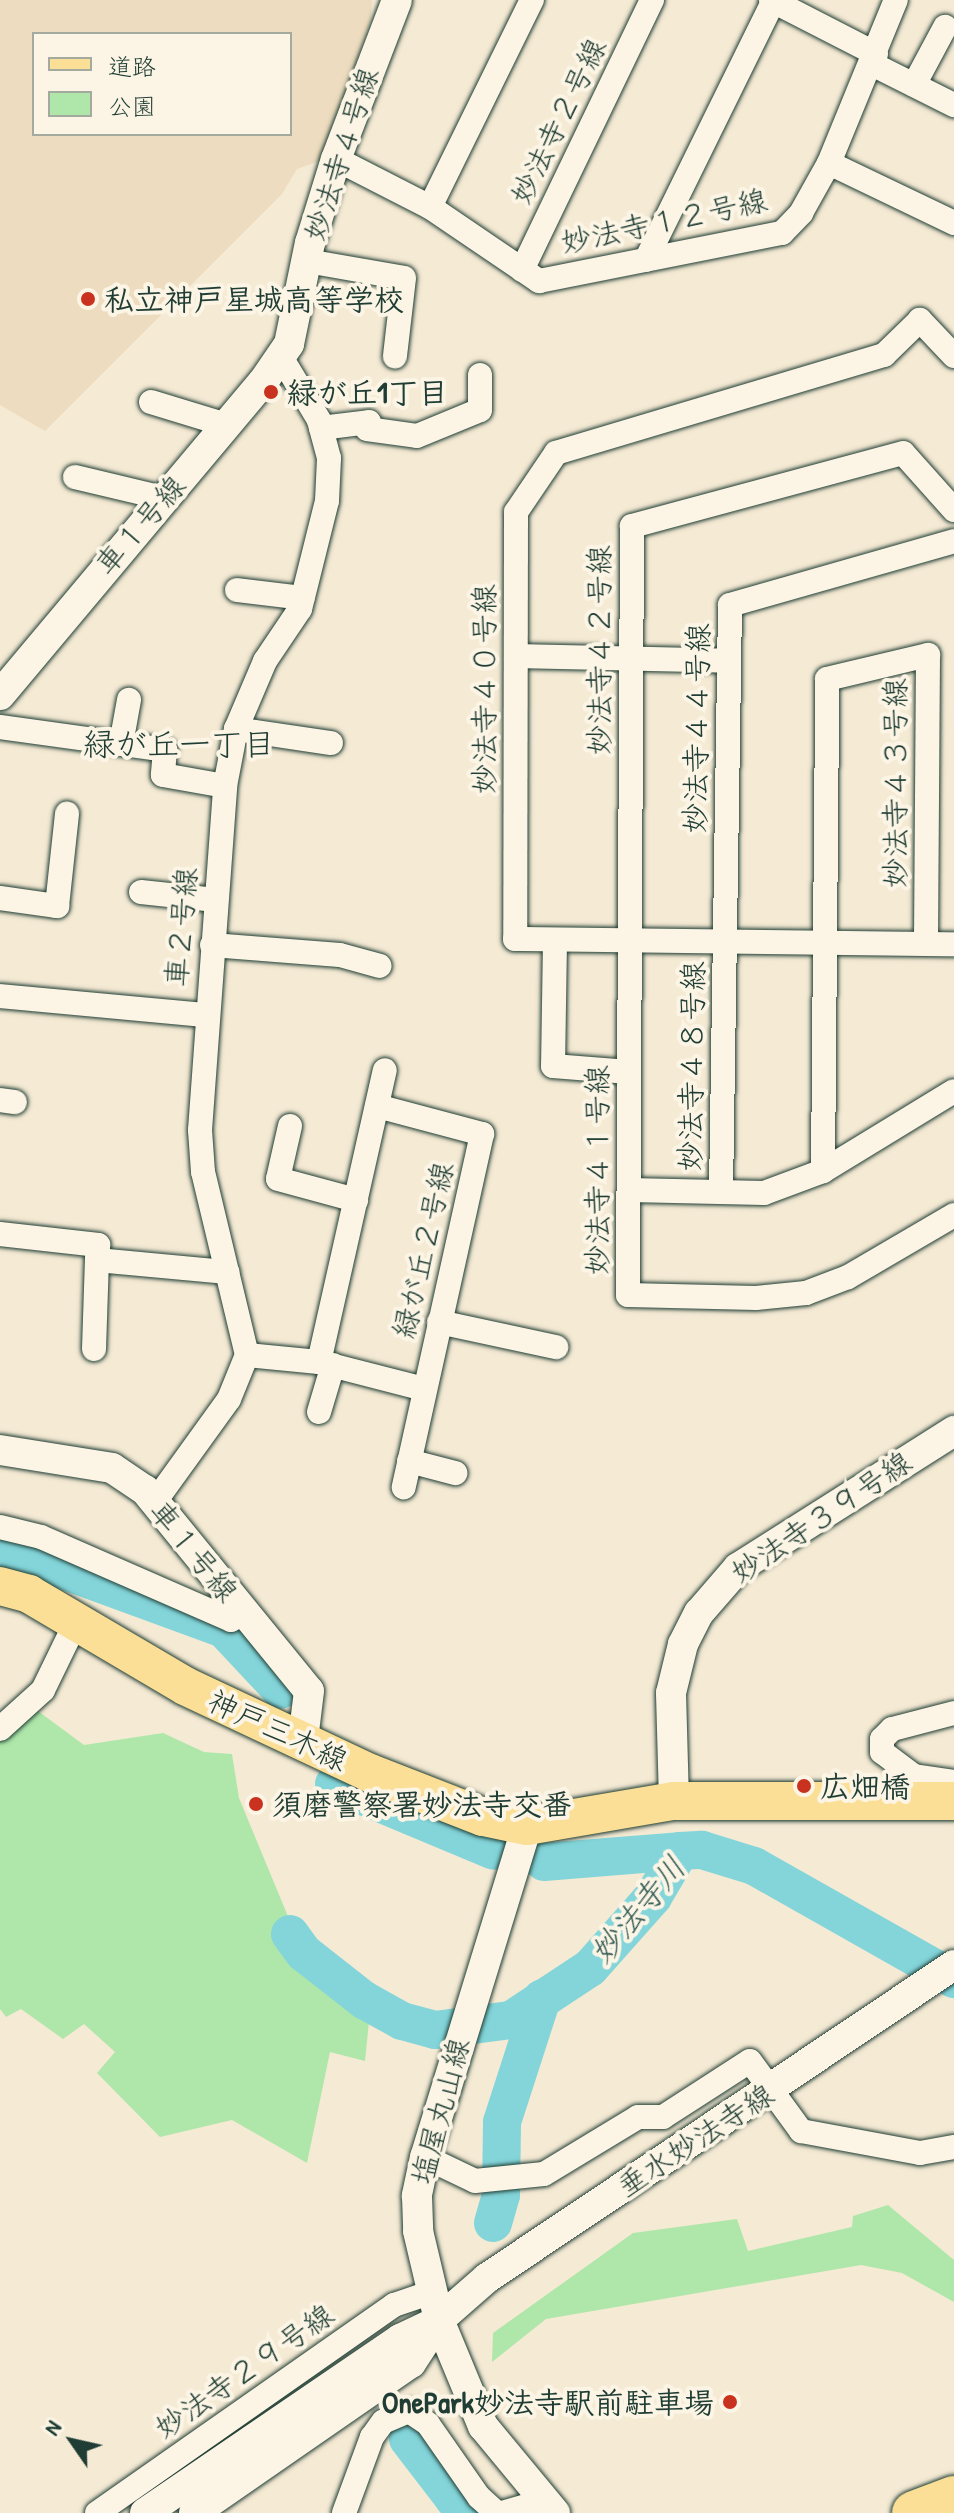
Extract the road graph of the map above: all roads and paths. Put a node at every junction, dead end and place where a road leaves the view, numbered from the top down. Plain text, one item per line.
1 (397, 0) edge
2 (532, 0) edge
3 (652, 0) edge
4 (773, 0) edge
5 (896, 0) edge
6 (945, 27) dead end
7 (874, 59) junction
8 (914, 85) junction
9 (954, 105) edge
10 (336, 159) junction
11 (829, 163) junction
12 (430, 207) junction
13 (954, 223) edge
14 (646, 260) junction
15 (307, 261) junction
16 (522, 270) junction
17 (395, 356) dead end
18 (954, 356) edge
19 (281, 357) junction
20 (480, 375) dead end
21 (151, 402) dead end
22 (226, 425) junction
23 (321, 428) junction
24 (75, 477) dead end
25 (163, 498) junction
26 (954, 510) edge
27 (954, 541) edge
28 (237, 590) dead end
29 (303, 598) junction
30 (516, 656) junction
31 (631, 658) junction
32 (729, 661) junction
33 (0, 695) edge
34 (129, 700) dead end
35 (0, 727) edge
36 (236, 729) junction
37 (331, 743) dead end
38 (121, 744) junction
39 (225, 786) junction
40 (67, 814) dead end
41 (141, 892) dead end
42 (0, 898) edge
43 (216, 900) junction
44 (630, 940) junction
45 (555, 941) junction
46 (725, 941) junction
47 (823, 943) junction
48 (926, 943) junction
49 (954, 944) edge
50 (212, 945) junction
51 (380, 966) dead end
52 (0, 996) edge
53 (206, 1015) junction
54 (385, 1070) dead end
55 (629, 1072) junction
56 (954, 1091) edge
57 (377, 1106) junction
58 (290, 1126) dead end
59 (823, 1171) junction
60 (629, 1190) junction
61 (721, 1192) junction
62 (356, 1200) junction
63 (954, 1215) edge
64 (0, 1234) edge
65 (97, 1260) junction
66 (227, 1272) junction
67 (439, 1322) junction
68 (556, 1347) dead end
69 (94, 1349) dead end
70 (247, 1355) junction
71 (326, 1364) junction
72 (424, 1389) junction
73 (319, 1412) dead end
74 (954, 1431) edge
75 (0, 1450) edge
76 (409, 1461) junction
77 (455, 1473) dead end
78 (404, 1487) dead end
79 (154, 1503) junction
80 (0, 1527) edge
81 (0, 1586) edge
82 (243, 1612) junction
83 (76, 1622) junction
84 (954, 1713) edge
85 (0, 1729) edge
86 (303, 1740) junction
87 (954, 1782) edge
88 (674, 1801) junction
89 (954, 1801) edge
90 (527, 1826) junction
91 (954, 1965) edge
92 (773, 2089) junction
93 (954, 2147) edge
94 (425, 2157) junction
95 (436, 2306) junction
96 (298, 2389) junction
97 (370, 2390) junction
98 (954, 2498) edge
99 (549, 2507) edge
100 (97, 2513) edge
101 (145, 2513) edge
102 (194, 2513) edge
103 (344, 2513) edge
104 (500, 2513) edge
105 (914, 2513) edge

1 - 10 street, 妙法寺４号線
2 - 12 street
3 - 16 street, 妙法寺２号線
4 - 7 street
4 - 14 street
5 - 7 street, 妙法寺１２号線
6 - 8 street
7 - 8 street
7 - 11 street, 妙法寺１２号線
8 - 9 street
10 - 12 street, 妙法寺１２号線
10 - 15 street, 妙法寺４号線
11 - 13 street
11 - 14 street, 妙法寺１２号線
12 - 16 street, 妙法寺１２号線
14 - 16 street, 妙法寺１２号線
15 - 17 street
15 - 19 street, 妙法寺４号線
18 - 30 street, 妙法寺４０号線
19 - 22 street, 車１号線
19 - 23 street, 車２号線
20 - 23 street
21 - 22 street
22 - 25 street, 車１号線
23 - 29 street, 車２号線
24 - 25 street
25 - 33 street, 車１号線
26 - 31 street, 妙法寺４２号線
27 - 32 street, 妙法寺４４号線
28 - 29 street
29 - 36 street, 車２号線
30 - 31 street
30 - 45 street, 妙法寺４０号線
31 - 32 street
31 - 44 street, 妙法寺４２号線
32 - 46 street, 妙法寺４４号線
34 - 38 street
35 - 38 street
36 - 37 street
36 - 39 street, 車２号線
38 - 39 street
39 - 43 street, 車２号線
40 - 42 street
41 - 43 street
43 - 50 street, 車２号線
44 - 45 street, 妙法寺４０号線
44 - 46 street, 妙法寺４０号線
44 - 55 street, 妙法寺４１号線
45 - 55 street
46 - 47 street, 妙法寺４０号線
46 - 61 street, 妙法寺４８号線
47 - 48 street, 妙法寺４０号線
47 - 48 street, 妙法寺４３号線
47 - 59 street
48 - 49 street, 妙法寺４０号線
50 - 51 street
50 - 53 street, 車２号線
52 - 53 street
53 - 66 street, 車２号線
54 - 57 street
55 - 60 street, 妙法寺４１号線
56 - 59 street
57 - 62 street
57 - 67 street, 緑が丘２号線
58 - 62 street
59 - 61 street
60 - 61 street
60 - 63 street, 妙法寺４１号線
62 - 71 street
64 - 65 street
65 - 66 street
65 - 69 street
66 - 70 street, 車２号線
67 - 68 street
67 - 72 street, 緑が丘２号線
70 - 71 street
70 - 79 street
71 - 72 street
71 - 73 street
72 - 76 street, 緑が丘２号線
74 - 88 street, 妙法寺３９号線
75 - 79 street, 車１号線
76 - 77 street
76 - 78 street, 緑が丘２号線
79 - 82 street, 車１号線
80 - 82 street
81 - 83 main road, 神戸三木線
82 - 86 street, 車１号線
83 - 85 street
83 - 86 main road, 神戸三木線
84 - 87 street
86 - 90 main road, 神戸三木線
88 - 89 main road, 神戸三木線
88 - 90 main road, 神戸三木線
90 - 94 street, 塩屋丸山線
91 - 92 street, 垂水妙法寺線
92 - 93 street
92 - 94 street
92 - 95 street, 垂水妙法寺線
94 - 95 street, 塩屋丸山線
95 - 96 street, 垂水妙法寺線
95 - 97 street, 垂水妙法寺線
95 - 99 street, 塩屋丸山線
96 - 97 street
96 - 100 street, 妙法寺２９号線
96 - 101 street, 垂水妙法寺線
97 - 102 street, 垂水妙法寺線
98 - 105 highway
99 - 104 street
103 - 104 street

